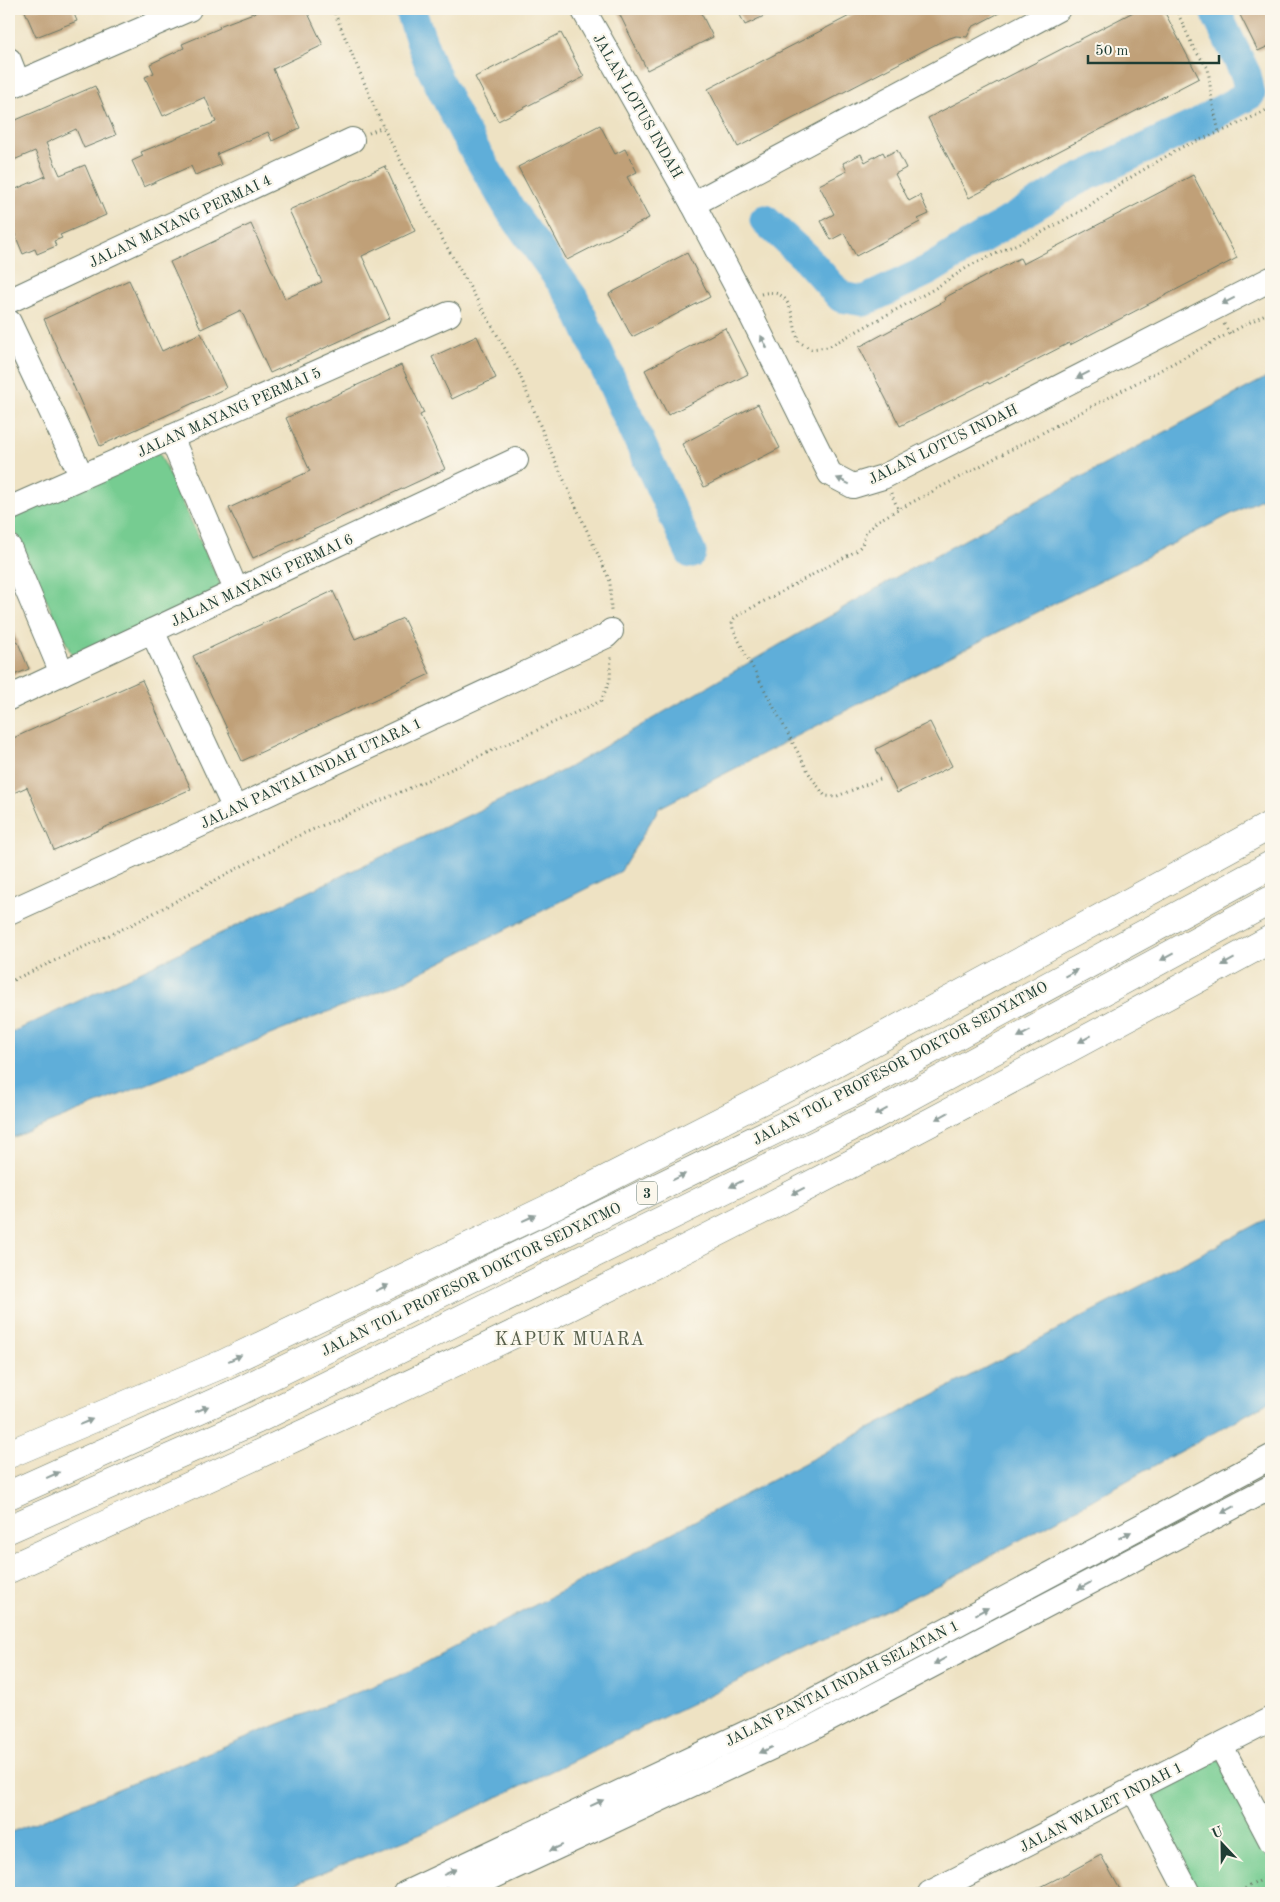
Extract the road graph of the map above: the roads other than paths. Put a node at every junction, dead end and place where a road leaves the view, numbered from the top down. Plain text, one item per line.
1 (189, 9) edge
2 (583, 9) edge
3 (1058, 9) edge
4 (9, 60) edge
5 (13, 85) edge
6 (352, 140) dead end
7 (694, 204) junction
8 (1271, 279) edge
9 (9, 302) edge
10 (449, 314) dead end
11 (9, 322) edge
12 (171, 437) junction
13 (516, 460) dead end
14 (82, 477) junction
15 (9, 509) edge
16 (9, 547) edge
17 (237, 592) junction
18 (611, 630) road end
19 (152, 631) junction
20 (62, 673) junction
21 (9, 698) edge
22 (235, 810) junction
23 (1271, 825) edge
24 (1271, 864) edge
25 (1271, 900) edge
26 (9, 912) edge
27 (1271, 939) edge
28 (9, 1454) edge
29 (1271, 1457) edge
30 (1271, 1488) edge
31 (9, 1495) edge
32 (9, 1529) edge
33 (9, 1569) edge
34 (799, 1708) junction
35 (1271, 1719) edge
36 (810, 1729) junction
37 (1221, 1746) junction
38 (1134, 1790) junction
39 (1271, 1841) edge
40 (406, 1893) edge
41 (458, 1893) edge
42 (930, 1893) edge
43 (1188, 1893) edge

1 - 5 street
2 - 7 street, JALAN LOTUS INDAH
3 - 7 street
4 - 5 street
6 - 9 street, JALAN MAYANG PERMAI 4
8 -> 7 street, JALAN LOTUS INDAH
10 - 12 street, JALAN MAYANG PERMAI 5
11 - 14 street
12 - 14 street, JALAN MAYANG PERMAI 5
12 - 17 street
13 - 17 street, JALAN MAYANG PERMAI 6
14 - 15 street, JALAN MAYANG PERMAI 5
16 - 20 street
17 - 19 street, JALAN MAYANG PERMAI 6
18 - 22 street, JALAN PANTAI INDAH UTARA 1
19 - 20 street, JALAN MAYANG PERMAI 6
19 - 22 street
20 - 21 street, JALAN MAYANG PERMAI 6
22 - 26 street, JALAN PANTAI INDAH UTARA 1
28 -> 23 highway, JALAN TOL PROFESOR DOKTOR SEDYATMO / 3
31 -> 24 highway, JALAN TOL PROFESOR DOKTOR SEDYATMO / 3
25 -> 32 highway, JALAN TOL PROFESOR DOKTOR SEDYATMO / 3
27 -> 33 highway
34 -> 29 street, JALAN PANTAI INDAH SELATAN 1
30 -> 36 street, JALAN PANTAI INDAH SELATAN 1
34 - 36 street
40 -> 34 street, JALAN PANTAI INDAH SELATAN 1
35 - 37 street, JALAN WALET INDAH 1
36 -> 41 street, JALAN PANTAI INDAH SELATAN 1
37 - 38 street, JALAN WALET INDAH 1
37 - 39 street
38 - 42 street, JALAN WALET INDAH 1
38 - 43 street

